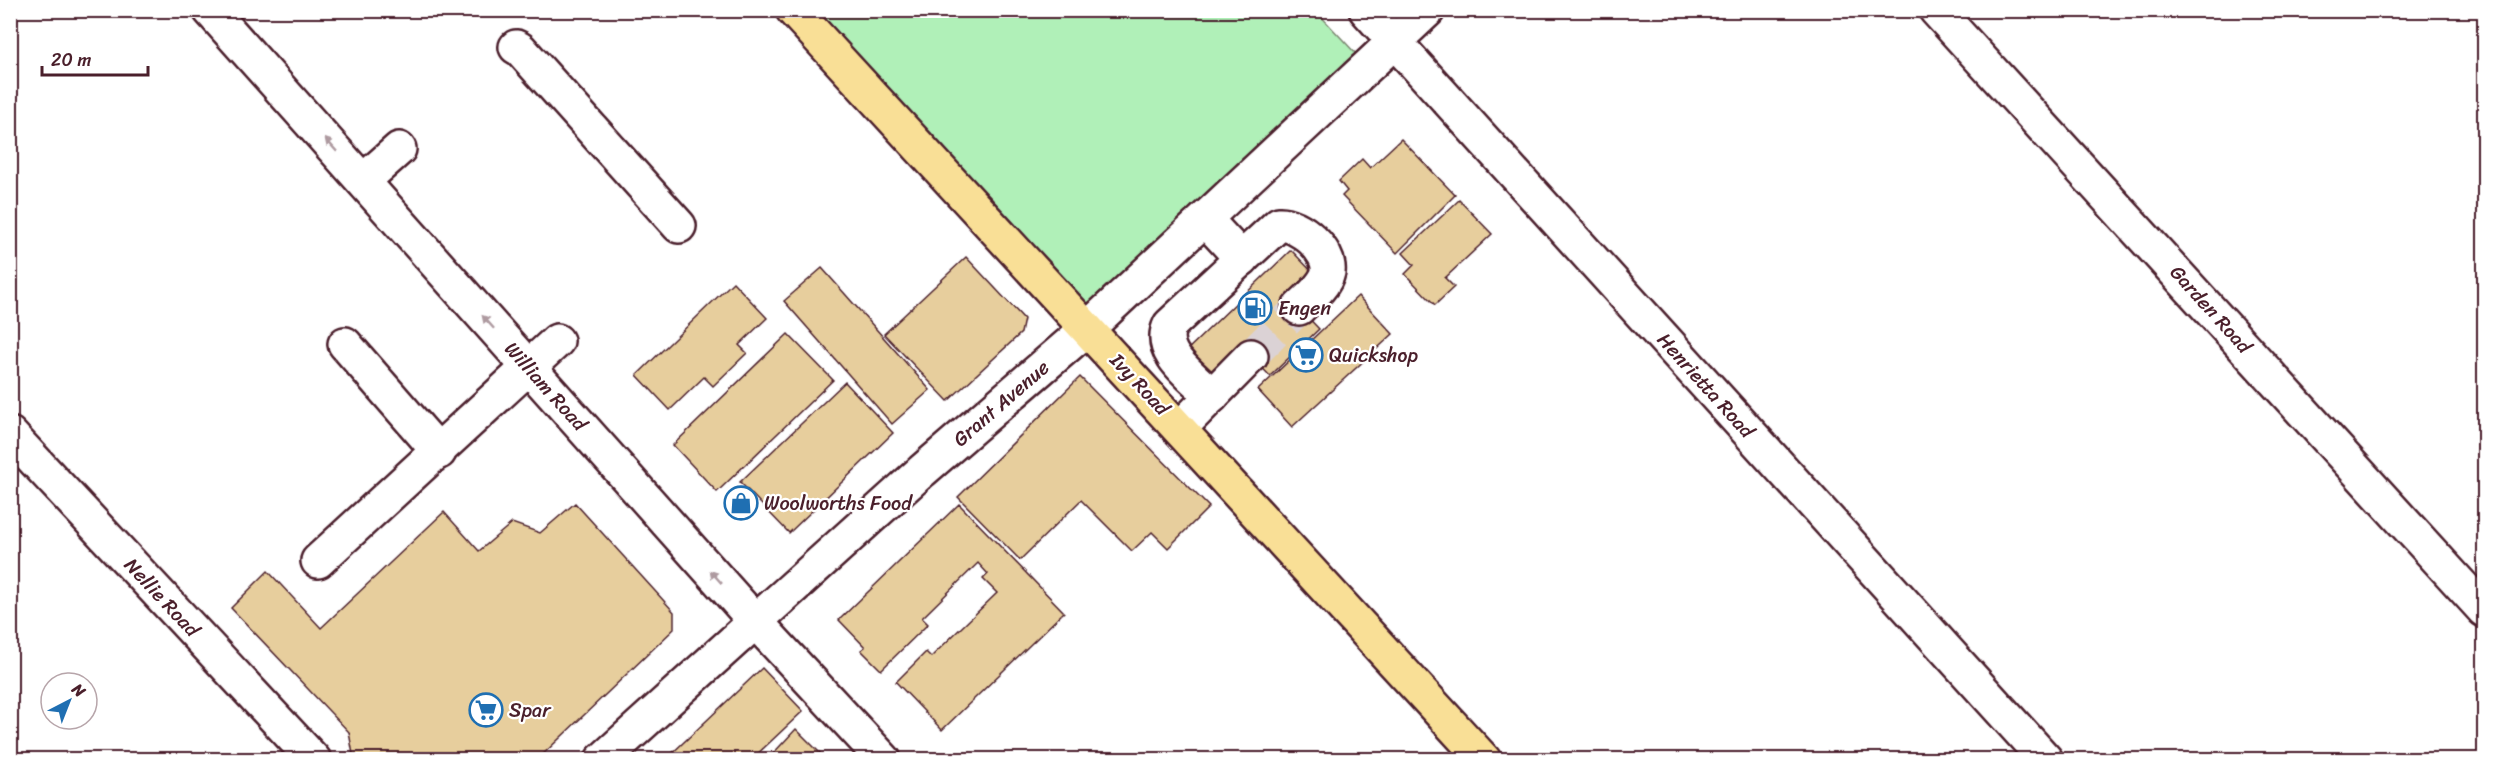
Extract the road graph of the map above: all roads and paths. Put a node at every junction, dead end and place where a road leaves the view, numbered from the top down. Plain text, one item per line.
1 (210, 10) edge
2 (793, 10) edge
3 (1366, 10) edge
4 (1428, 10) edge
5 (1936, 10) edge
6 (1395, 41) junction
7 (516, 47) dead end
8 (399, 149) dead end
9 (363, 181) junction
10 (1205, 219) junction
11 (679, 226) dead end
12 (1242, 259) junction
13 (1299, 308) tunnel mouth
14 (1088, 328) junction
15 (557, 341) dead end
16 (345, 344) dead end
17 (1251, 356) tunnel mouth
18 (529, 368) junction
19 (1212, 396) junction
20 (1180, 428) junction
21 (10, 434) edge
22 (439, 452) junction
23 (318, 561) dead end
24 (2484, 610) edge
25 (755, 621) junction
26 (314, 759) edge
27 (603, 759) edge
28 (884, 759) edge
29 (1484, 759) edge
30 (2046, 759) edge

9 -> 1 street, William Road
2 - 14 main road, Ivy Road
3 - 6 street, Henrietta Road
4 - 6 street, Grant Avenue
5 - 24 street, Garden Road
6 - 10 street, Grant Avenue
6 - 30 street, Henrietta Road
7 - 11 street
8 - 9 street
18 -> 9 street, William Road
10 - 12 street
10 - 14 street, Grant Avenue
12 - 13 street
12 - 19 street
14 - 20 main road, Ivy Road
14 - 25 street, Grant Avenue
15 - 18 street
16 - 22 street
17 - 19 street
18 - 22 street
25 -> 18 street, William Road
19 - 20 street
20 - 29 main road, Ivy Road
21 - 26 street, Nellie Road
22 - 23 street
25 - 27 street, Grant Avenue
25 - 28 street, William Road

